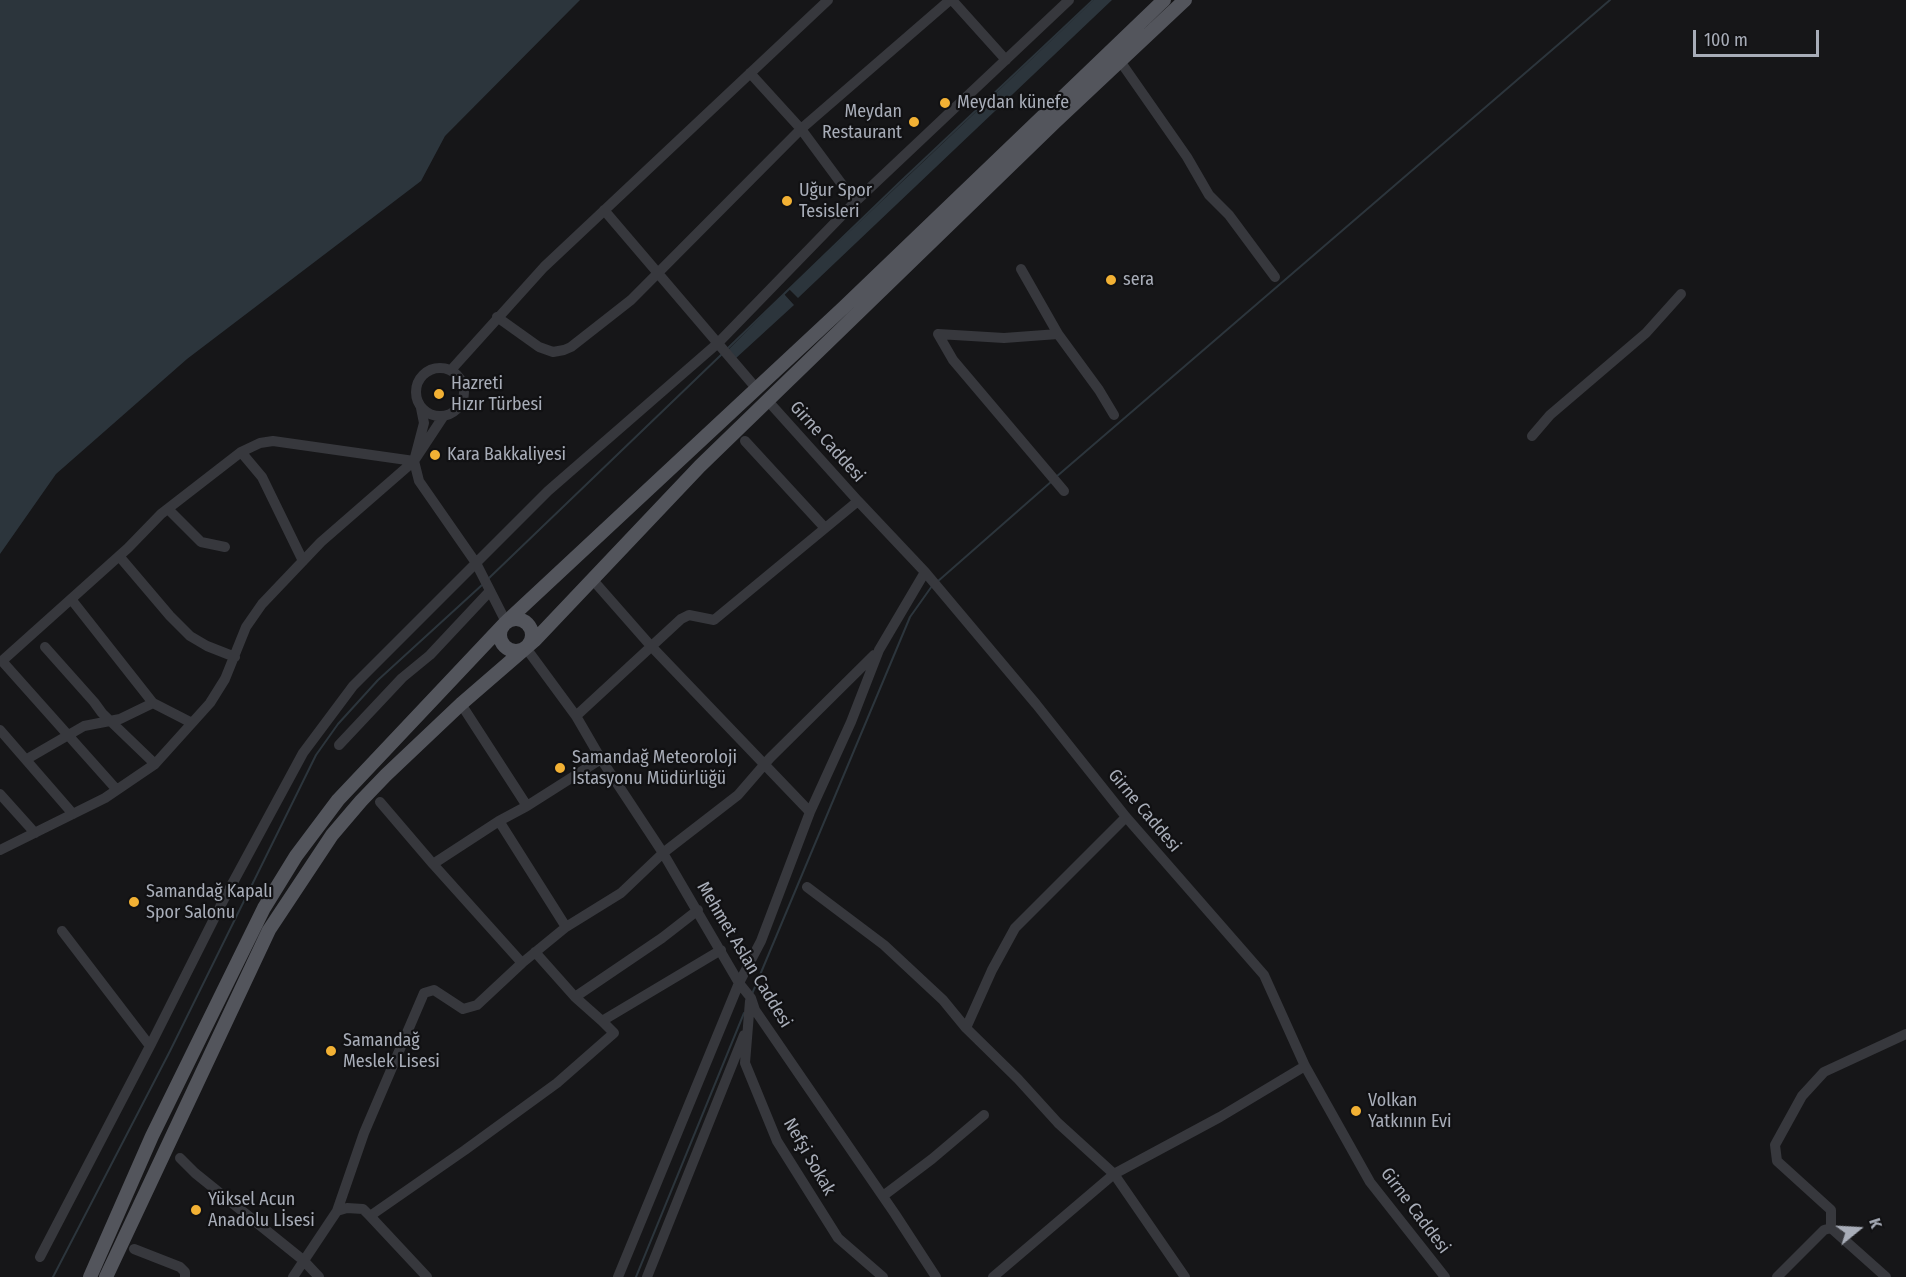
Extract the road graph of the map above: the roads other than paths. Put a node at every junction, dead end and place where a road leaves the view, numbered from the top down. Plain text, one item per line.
1 (828, 0) edge
2 (951, 0) edge
3 (1067, 0) edge
4 (1164, 0) edge
5 (1185, 0) edge
6 (1005, 60) junction
7 (1119, 62) junction
8 (750, 73) junction
9 (801, 129) junction
10 (855, 202) junction
11 (604, 210) junction
12 (1021, 269) dead end
13 (657, 273) junction
14 (1275, 277) dead end
15 (1681, 294) dead end
16 (497, 317) junction
17 (1058, 333) junction
18 (718, 344) junction
19 (451, 370) junction
20 (756, 388) junction
21 (768, 401) junction
22 (421, 408) junction
23 (1114, 415) dead end
24 (443, 417) junction
25 (1533, 436) dead end
26 (745, 441) dead end
27 (241, 452) junction
28 (414, 461) junction
29 (1064, 491) dead end
30 (858, 501) junction
31 (168, 509) junction
32 (825, 528) junction
33 (225, 547) dead end
34 (119, 556) junction
35 (303, 561) junction
36 (476, 563) junction
37 (926, 572) junction
38 (592, 579) junction
39 (490, 591) junction
40 (71, 599) junction
41 (506, 622) junction
42 (650, 645) junction
43 (45, 647) dead end
44 (526, 648) junction
45 (879, 650) junction
46 (235, 657) junction
47 (153, 703) junction
48 (461, 704) junction
49 (576, 716) junction
50 (110, 720) junction
51 (192, 723) junction
52 (0, 730) edge
53 (68, 734) junction
54 (339, 746) dead end
55 (27, 759) junction
56 (601, 759) junction
57 (155, 764) junction
58 (764, 765) junction
59 (117, 790) junction
60 (0, 794) edge
61 (380, 802) dead end
62 (527, 806) junction
63 (810, 812) junction
64 (73, 814) junction
65 (1126, 817) junction
66 (499, 821) junction
67 (35, 833) junction
68 (0, 850) edge
69 (663, 853) junction
70 (433, 864) junction
71 (807, 887) dead end
72 (698, 910) junction
73 (566, 927) junction
74 (62, 931) dead end
75 (721, 950) junction
76 (535, 952) junction
77 (522, 963) junction
78 (739, 983) junction
79 (575, 997) junction
80 (751, 998) junction
81 (602, 1020) junction
82 (748, 1024) junction
83 (966, 1028) junction
84 (1906, 1034) edge
85 (150, 1046) junction
86 (1305, 1066) junction
87 (984, 1115) dead end
88 (180, 1158) dead end
89 (1114, 1174) junction
90 (883, 1196) junction
91 (337, 1211) junction
92 (370, 1216) junction
93 (1831, 1228) junction
94 (134, 1249) dead end
95 (40, 1257) dead end
96 (303, 1260) junction
97 (90, 1277) edge
98 (106, 1277) edge
99 (185, 1277) edge
100 (293, 1277) edge
101 (319, 1277) edge
102 (427, 1277) edge
103 (618, 1277) edge
104 (647, 1277) edge
105 (883, 1277) edge
106 (936, 1277) edge
107 (993, 1277) edge
108 (1185, 1277) edge
109 (1444, 1277) edge
110 (1777, 1277) edge
111 (1886, 1277) edge

1 - 8 street
2 - 6 street
2 - 9 street
3 - 6 street
4 - 20 main road
5 - 7 main road
6 - 10 street
7 - 14 street
7 - 21 main road
8 - 9 street
8 - 11 street
9 - 10 street
9 - 13 street
10 - 18 street
11 - 13 street
11 - 16 street
12 - 17 street
13 - 16 street
13 - 18 street
15 - 25 street
16 - 19 street
17 - 23 street
17 - 29 street
18 - 20 street
18 - 36 street
19 - 22 street
19 - 24 street
20 - 41 main road
21 - 30 street, Girne Caddesi
21 - 38 main road
22 - 24 street
22 - 28 street
24 - 28 street
26 - 32 street
27 - 28 street
27 - 31 street
27 - 35 street
28 - 35 street
28 - 36 street
30 - 32 street
30 - 37 street, Girne Caddesi
31 - 33 street
31 - 34 street
32 - 42 street
34 - 40 street
34 - 46 street
35 - 46 street
36 - 39 street
36 - 85 street
37 - 45 street
37 - 65 street, Girne Caddesi
38 - 42 street
38 - 44 main road
39 - 41 street
39 - 54 street
40 - 47 street
40 - 53 street
41 - 44 main road
41 - 44 main road
41 - 97 main road
42 - 49 street
42 - 58 street
43 - 50 street
44 - 48 main road
44 - 49 street, Mehmet Aslan Caddesi
45 - 58 street
45 - 63 street
46 - 51 street
47 - 50 street
47 - 51 street
48 - 62 street
48 - 98 main road
49 - 56 street, Mehmet Aslan Caddesi
50 - 53 street
50 - 57 street
51 - 57 street
52 - 55 street
53 - 55 street
53 - 59 street
55 - 64 street
56 - 62 street
56 - 69 street, Mehmet Aslan Caddesi
57 - 59 street
58 - 63 street
58 - 69 street
59 - 64 street
60 - 67 street
61 - 70 street
62 - 66 street
63 - 78 street
64 - 67 street
65 - 83 street
65 - 86 street, Girne Caddesi
66 - 70 street
66 - 73 street
67 - 68 street
69 - 72 street, Mehmet Aslan Caddesi
69 - 73 street
70 - 77 street
71 - 83 street
72 - 75 street, Mehmet Aslan Caddesi
72 - 79 street
73 - 76 street
74 - 85 street
75 - 78 street, Mehmet Aslan Caddesi
75 - 81 street
76 - 77 street
76 - 79 street
77 - 91 street
78 - 80 street, Mehmet Aslan Caddesi
78 - 103 street
79 - 81 street
80 - 82 street, Nefşi Sokak
80 - 90 street, Mehmet Aslan Caddesi
81 - 92 street
82 - 104 street
82 - 105 street, Nefşi Sokak
83 - 89 street
84 - 93 street
85 - 95 street
86 - 89 street
86 - 109 street, Girne Caddesi
87 - 90 street
88 - 96 street
89 - 107 street
89 - 108 street
90 - 106 street, Mehmet Aslan Caddesi
91 - 92 street
91 - 96 street
92 - 102 street
93 - 110 street
93 - 111 street
94 - 99 street
96 - 100 street
96 - 101 street

